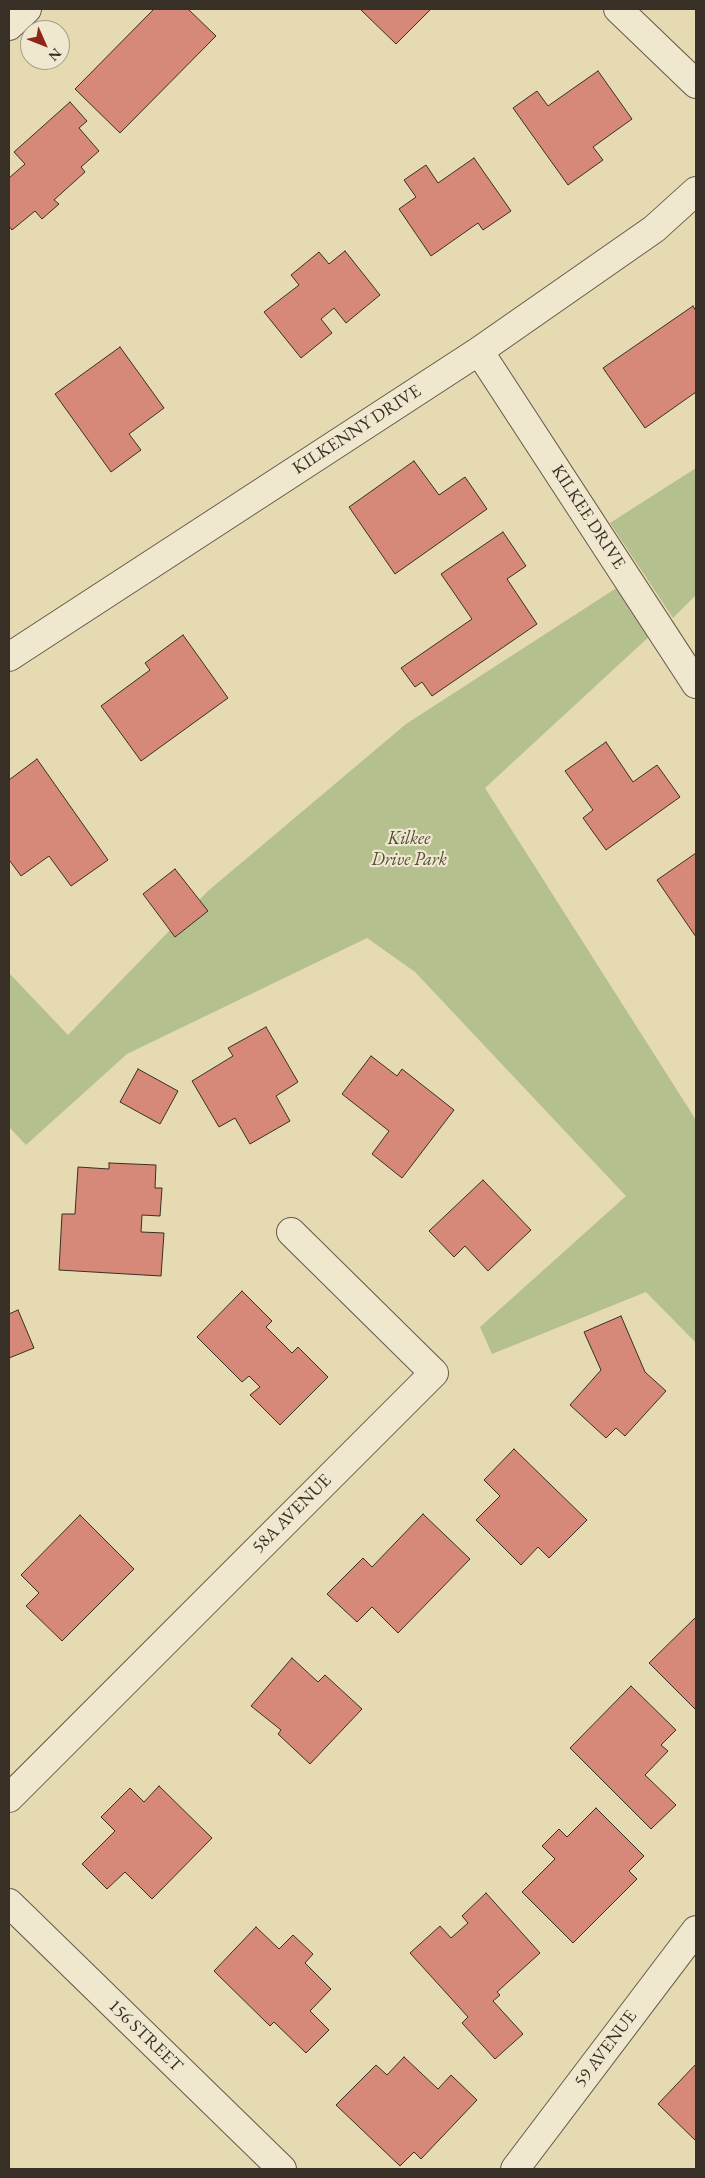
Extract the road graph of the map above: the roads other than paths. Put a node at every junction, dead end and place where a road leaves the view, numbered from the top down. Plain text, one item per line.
1 (27, 9) edge
2 (618, 9) edge
3 (9, 26) edge
4 (696, 84) edge
5 (696, 191) edge
6 (480, 351) junction
7 (9, 657) edge
8 (696, 684) edge
9 (291, 1232) dead end
10 (9, 1798) edge
11 (9, 1902) edge
12 (696, 1930) edge
13 (282, 2169) edge
14 (515, 2169) edge

1 - 3 street
2 - 4 street
5 - 6 street, KILKENNY DRIVE
6 - 7 street, KILKENNY DRIVE
6 - 8 street, KILKEE DRIVE
9 - 10 street, 58A AVENUE
11 - 13 street, 156 STREET
12 - 14 street, 59 AVENUE

